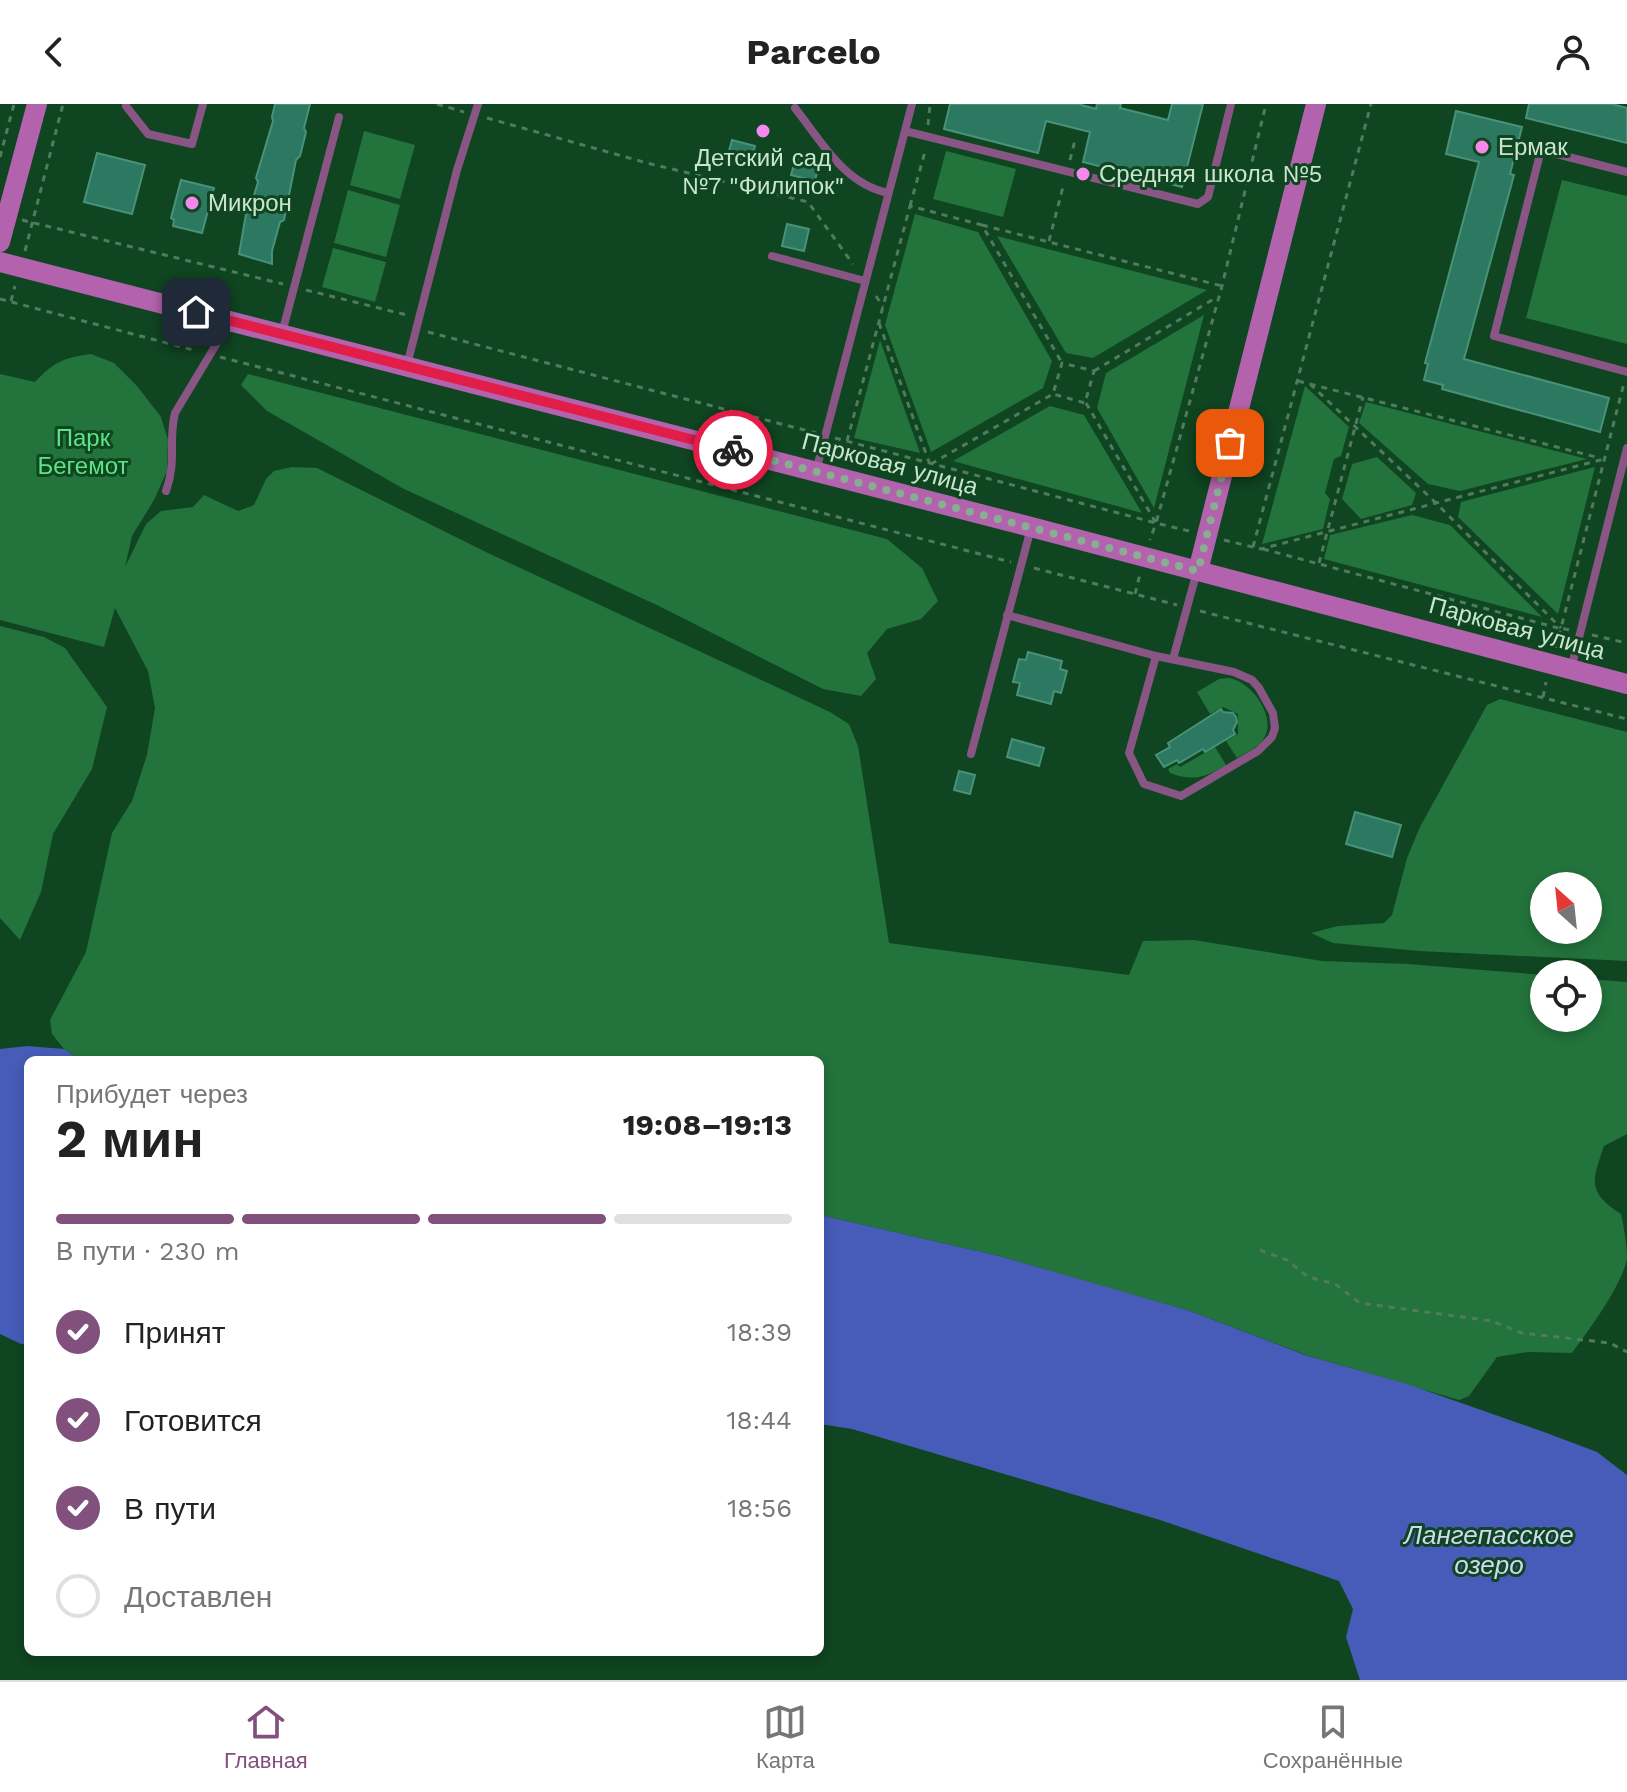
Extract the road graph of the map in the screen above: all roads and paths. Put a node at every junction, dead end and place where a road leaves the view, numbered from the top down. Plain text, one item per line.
1 (14, 104) edge
2 (37, 104) edge
3 (63, 104) edge
4 (203, 104) edge
5 (437, 104) edge
6 (478, 104) edge
7 (912, 104) edge
8 (930, 104) edge
9 (1231, 104) edge
10 (1265, 104) edge
11 (1316, 104) edge
12 (1371, 104) edge
13 (126, 106) edge
14 (795, 108) dead end
15 (475, 115) junction
16 (339, 117) dead end
17 (905, 131) junction
18 (928, 137) junction
19 (1075, 140) dead end
20 (0, 157) edge
21 (1067, 171) junction
22 (1627, 172) edge
23 (888, 193) junction
24 (910, 206) junction
25 (8, 216) junction
26 (33, 223) junction
27 (982, 225) junction
28 (0, 242) edge
29 (1048, 242) junction
30 (772, 256) dead end
31 (0, 262) edge
32 (21, 267) junction
33 (865, 281) junction
34 (1222, 286) junction
35 (294, 287) junction
36 (1218, 297) junction
37 (0, 299) edge
38 (11, 302) junction
39 (883, 307) junction
40 (226, 320) junction
41 (879, 323) junction
42 (417, 324) junction
43 (281, 334) junction
44 (210, 355) junction
45 (1062, 363) junction
46 (406, 366) junction
47 (1094, 371) junction
48 (1627, 372) edge
49 (1297, 380) junction
50 (1310, 384) junction
51 (1053, 394) junction
52 (1363, 396) junction
53 (1085, 403) junction
54 (1355, 427) junction
55 (825, 436) junction
56 (847, 441) junction
57 (1627, 448) edge
58 (930, 463) junction
59 (816, 472) junction
60 (166, 491) dead end
61 (1437, 504) junction
62 (1156, 523) junction
63 (1031, 527) junction
64 (1327, 533) junction
65 (1206, 535) junction
66 (1253, 547) junction
67 (1261, 549) junction
68 (1319, 563) junction
69 (1021, 564) junction
70 (1198, 571) junction
71 (1188, 607) junction
72 (1007, 615) junction
73 (1156, 656) junction
74 (1173, 659) junction
75 (1571, 670) junction
76 (1627, 684) edge
77 (1627, 719) edge
78 (971, 754) dead end
79 (1260, 1250) dead end
80 (1627, 1352) edge

1 - 20 path
2 - 25 street
3 - 26 path
4 - 13 lane
5 - 15 path
6 - 15 lane
7 - 17 lane
8 - 18 path
9 - 21 lane
10 - 34 path
11 - 65 street
12 - 49 path
14 - 23 lane
15 - 33 path
15 - 42 lane
16 - 35 lane
17 - 18 lane
17 - 23 lane
18 - 21 lane
18 - 24 path
19 - 21 path
21 - 29 path
22 - 48 lane
23 - 33 lane
24 - 27 path
24 - 39 path
25 - 26 path
25 - 28 street
26 - 32 path
26 - 35 path
27 - 29 path
27 - 45 path
29 - 34 path
30 - 33 lane
31 - 32 street, Парковая улица
32 - 38 path
32 - 40 street, Парковая улица
33 - 39 path
33 - 55 lane
34 - 36 path
35 - 42 path
35 - 43 lane
36 - 47 path
36 - 62 path
37 - 38 path
38 - 44 path
39 - 41 path
40 - 43 street, Парковая улица
40 - 44 lane
41 - 56 path
41 - 58 path
42 - 46 lane
42 - 55 path
43 - 46 street, Парковая улица
44 - 60 lane
44 - 69 path
45 - 47 path
45 - 51 path
46 - 59 street, Парковая улица
47 - 53 path
49 - 50 path
49 - 66 path
50 - 52 path
50 - 54 path
51 - 53 path
51 - 58 path
52 - 54 path
52 - 61 path
53 - 62 path
54 - 61 path
54 - 64 path
55 - 56 path
55 - 59 lane
56 - 58 path
57 - 75 lane
58 - 62 path
59 - 63 street, Парковая улица
61 - 64 path
61 - 68 path
62 - 65 path
63 - 69 lane
63 - 70 street, Парковая улица
64 - 67 path
64 - 68 path
65 - 66 path
65 - 70 street
66 - 67 path
67 - 68 path
69 - 71 path
69 - 72 lane
70 - 71 lane
70 - 75 street, Парковая улица
71 - 74 lane
71 - 77 path
72 - 73 lane
72 - 78 lane
73 - 74 lane
73 - 74 lane
75 - 76 street, Парковая улица
79 - 80 path

